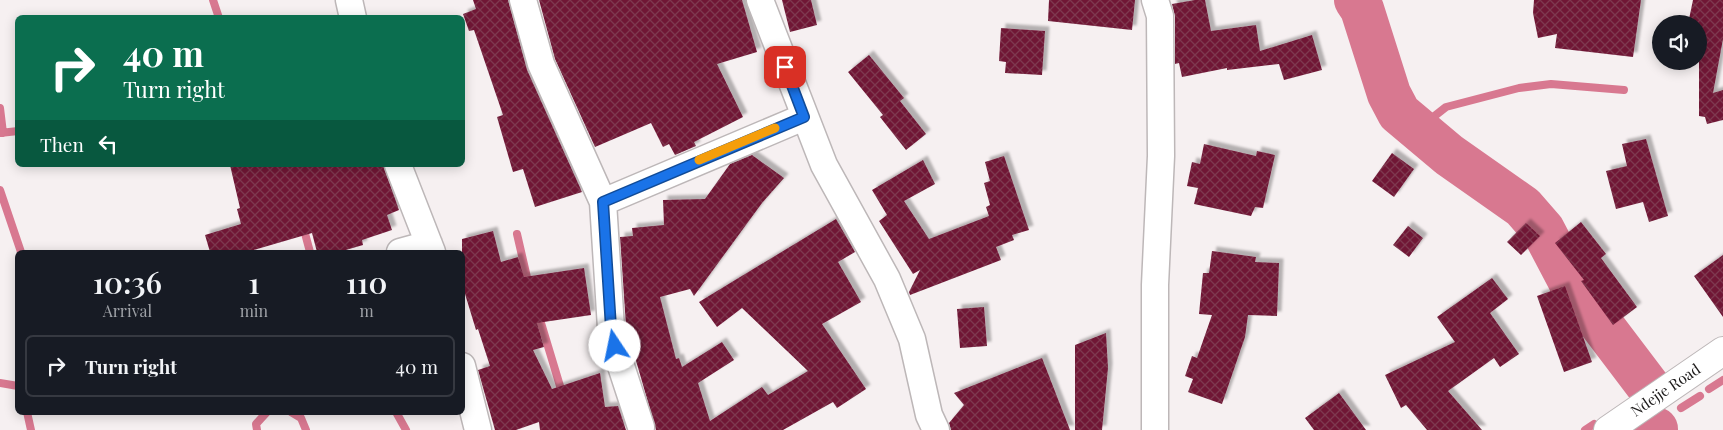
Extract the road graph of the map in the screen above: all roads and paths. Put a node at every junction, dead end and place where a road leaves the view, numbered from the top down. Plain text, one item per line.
1 (349, 0) edge
2 (523, 0) edge
3 (760, 0) edge
4 (1155, 0) edge
5 (352, 15) edge
6 (804, 117) junction
7 (399, 167) edge
8 (603, 202) junction
9 (431, 248) edge
10 (416, 250) edge
11 (1723, 351) edge
12 (465, 378) edge
13 (641, 427) dead end
14 (478, 430) edge
15 (936, 430) edge
16 (1155, 430) edge
17 (1608, 430) edge

1 - 5 street
2 - 8 street
3 - 6 street
4 - 16 street
6 - 8 street
6 - 15 street
7 - 9 street
8 - 13 street
9 - 10 street
11 - 17 street, Ndejje Road
12 - 14 street

